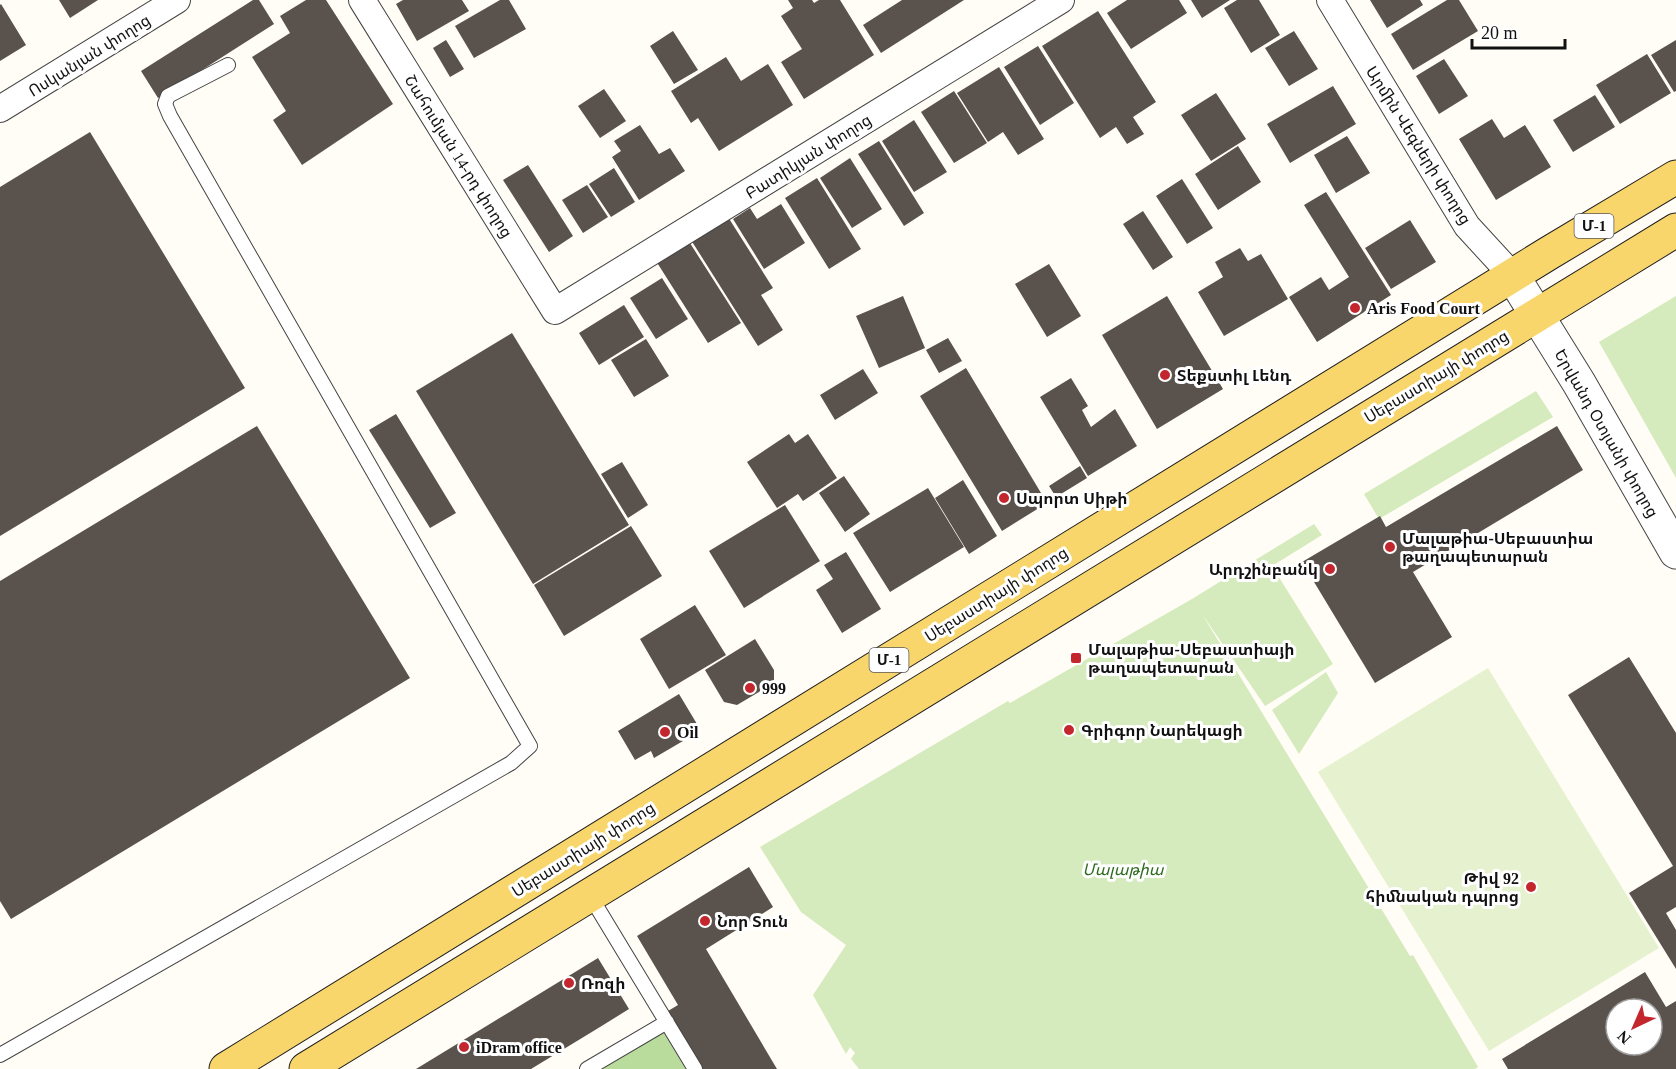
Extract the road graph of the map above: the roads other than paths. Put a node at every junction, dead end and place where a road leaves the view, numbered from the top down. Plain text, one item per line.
1 (177, 0) edge
2 (362, 0) edge
3 (1061, 0) edge
4 (1330, 0) edge
5 (228, 64) dead end
6 (0, 110) edge
7 (1676, 177) edge
8 (1676, 230) edge
9 (1512, 275) junction
10 (555, 311) joint
11 (1538, 314) junction
12 (1676, 552) edge
13 (589, 894) junction
14 (667, 1022) junction
15 (266, 1044) junction
16 (0, 1055) edge
17 (313, 1066) edge
18 (226, 1069) edge
19 (587, 1069) edge
20 (695, 1069) edge

1 - 6 street, Ոսկանյան փողոց
2 - 10 street, Շահումյան 14-րդ փողոց
3 - 10 street, Բատիկյան փողոց
4 - 9 street, Արմին Վեգների փողոց
5 - 16 lane
7 - 9 main road, Սեբաստիայի փողոց / Մ-1
8 - 11 main road, Սեբաստիայի փողոց / Մ-1
9 - 11 street, Արմին Վեգների փողոց
9 - 15 main road, Սեբաստիայի փողոց / Մ-1
11 - 12 street, Երվանդ Օտյանի փողոց
11 - 13 main road, Սեբաստիայի փողոց / Մ-1
13 - 14 lane
13 - 17 main road, Սեբաստիայի փողոց / Մ-1
14 - 19 lane
14 - 20 lane
15 - 17 main road
15 - 18 main road, Սեբաստիայի փողոց / Մ-1

